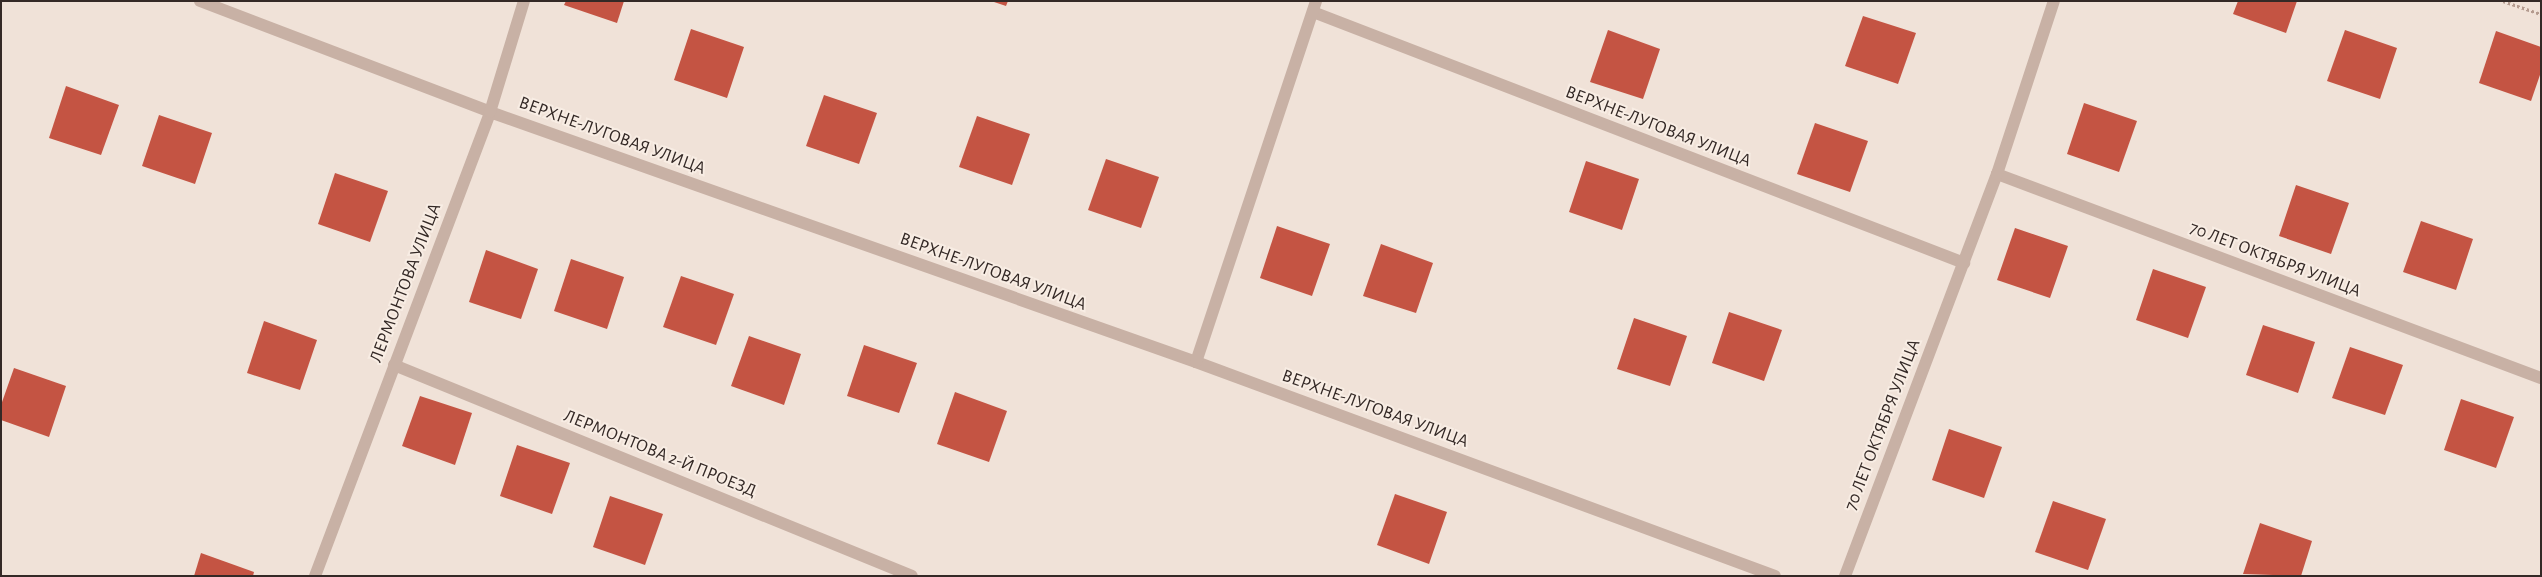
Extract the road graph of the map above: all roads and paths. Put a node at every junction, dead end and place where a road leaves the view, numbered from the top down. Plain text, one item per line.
1 (200, 1) edge
2 (524, 1) edge
3 (2054, 1) edge
4 (2503, 1) edge
5 (1315, 7) edge
6 (2541, 14) edge
7 (490, 112) junction
8 (1998, 174) junction
9 (1964, 263) junction
10 (1196, 362) junction
11 (394, 365) junction
12 (2541, 378) edge
13 (315, 576) edge
14 (912, 576) edge
15 (1774, 576) edge
16 (1845, 576) edge

1 - 7 street, ВЕРХНЕ-ЛУГОВАЯ УЛИЦА
2 - 7 street, ЛЕРМОНТОВА УЛИЦА
3 - 8 street, 70 ЛЕТ ОКТЯБРЯ УЛИЦА
4 - 6 path
5 - 9 street, ВЕРХНЕ-ЛУГОВАЯ УЛИЦА
5 - 10 street
7 - 10 street, ВЕРХНЕ-ЛУГОВАЯ УЛИЦА
7 - 11 street, ЛЕРМОНТОВА УЛИЦА
8 - 9 street, 70 ЛЕТ ОКТЯБРЯ УЛИЦА
8 - 12 street, 70 ЛЕТ ОКТЯБРЯ УЛИЦА
9 - 16 street, 70 ЛЕТ ОКТЯБРЯ УЛИЦА
10 - 15 street, ВЕРХНЕ-ЛУГОВАЯ УЛИЦА
11 - 13 street, ЛЕРМОНТОВА УЛИЦА
11 - 14 street, ЛЕРМОНТОВА 2-Й ПРОЕЗД

